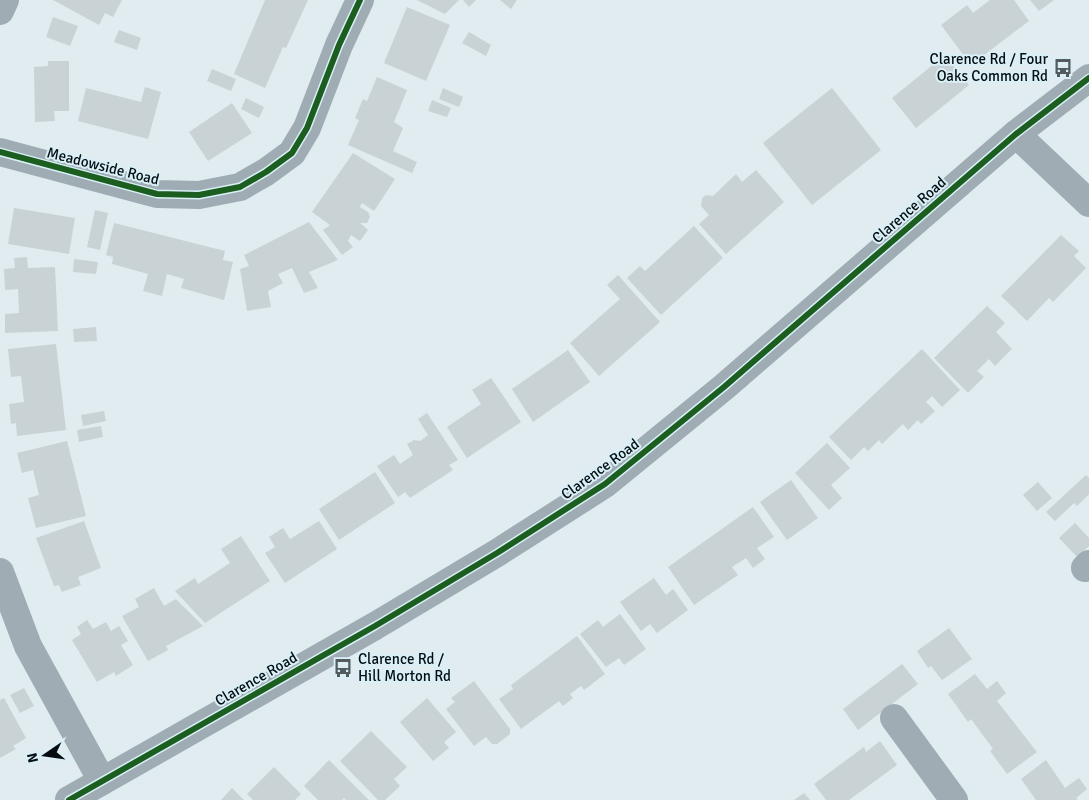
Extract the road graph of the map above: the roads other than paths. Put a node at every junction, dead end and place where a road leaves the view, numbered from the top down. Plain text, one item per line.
1 (5, 0) edge
2 (360, 0) edge
3 (0, 11) edge
4 (1089, 78) edge
5 (1016, 134) junction
6 (0, 152) edge
7 (1089, 202) edge
8 (0, 572) edge
9 (894, 718) dead end
10 (102, 781) junction
11 (69, 800) edge
12 (954, 800) edge

1 - 3 street
2 - 6 street, Meadowside Road
4 - 5 street, Clarence Road
5 - 7 street
5 - 10 street, Clarence Road
8 - 10 street
9 - 12 street
10 - 11 street, Clarence Road

